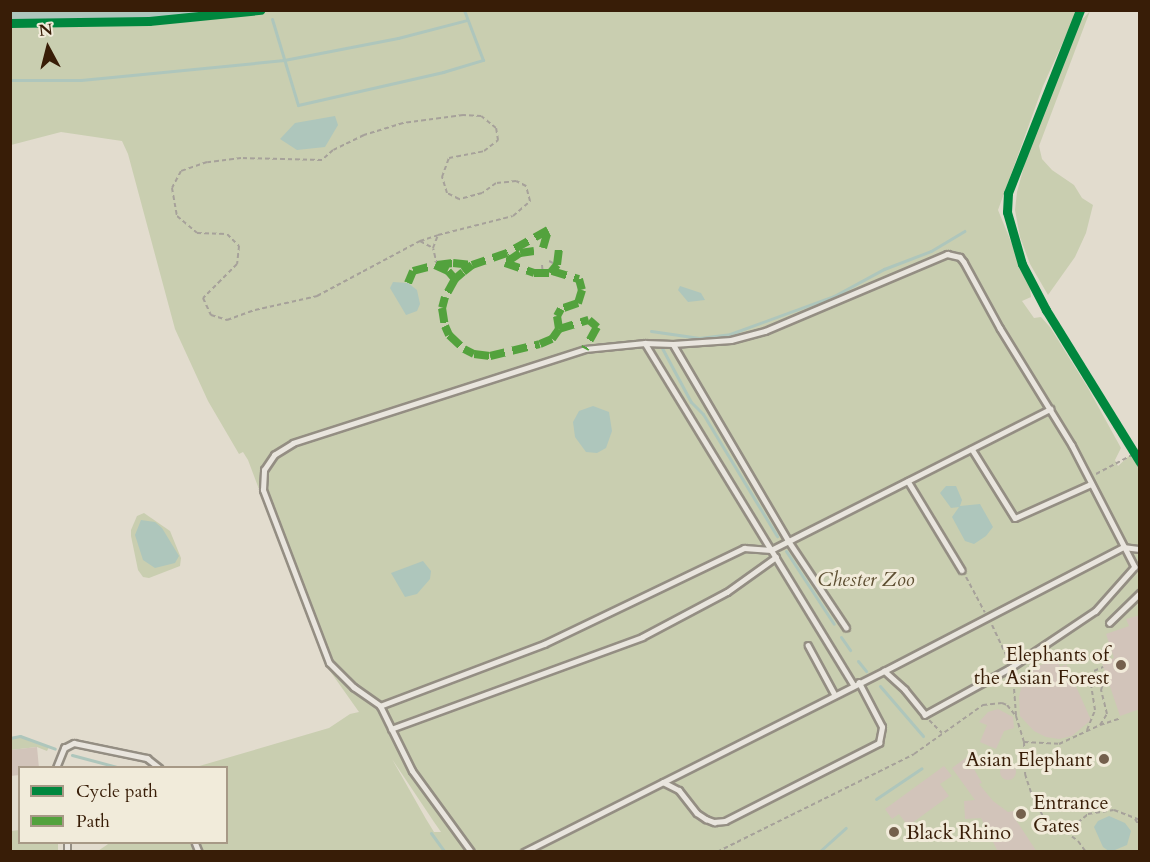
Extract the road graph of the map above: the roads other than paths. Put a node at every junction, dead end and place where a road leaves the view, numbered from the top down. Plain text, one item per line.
1 (645, 343) junction
2 (673, 344) junction
3 (1050, 409) junction
4 (972, 448) junction
5 (908, 481) junction
6 (1092, 484) junction
7 (789, 540) junction
8 (1123, 547) junction
9 (1140, 549) edge
10 (771, 550) junction
11 (776, 557) junction
12 (962, 570) dead end
13 (1140, 593) edge
14 (1109, 623) dead end
15 (846, 627) dead end
16 (808, 645) dead end
17 (884, 671) junction
18 (856, 684) junction
19 (835, 695) junction
20 (380, 706) junction
21 (391, 729) junction
22 (57, 766) edge
23 (157, 766) edge
24 (663, 782) junction
25 (471, 852) edge
26 (524, 852) edge

1 - 2 lane
1 - 10 lane
1 - 20 lane
2 - 3 lane
2 - 7 lane
3 - 4 lane
3 - 6 lane
4 - 5 lane
4 - 6 lane
5 - 7 lane
5 - 12 lane
6 - 8 lane
7 - 10 lane
7 - 15 lane
8 - 9 lane
8 - 17 lane
8 - 17 lane
10 - 11 lane
10 - 20 lane
11 - 18 lane
11 - 21 lane
13 - 14 lane
16 - 19 lane
17 - 18 lane
18 - 19 lane
18 - 24 lane
19 - 24 lane
20 - 21 lane
21 - 25 lane
22 - 23 lane
24 - 26 lane

